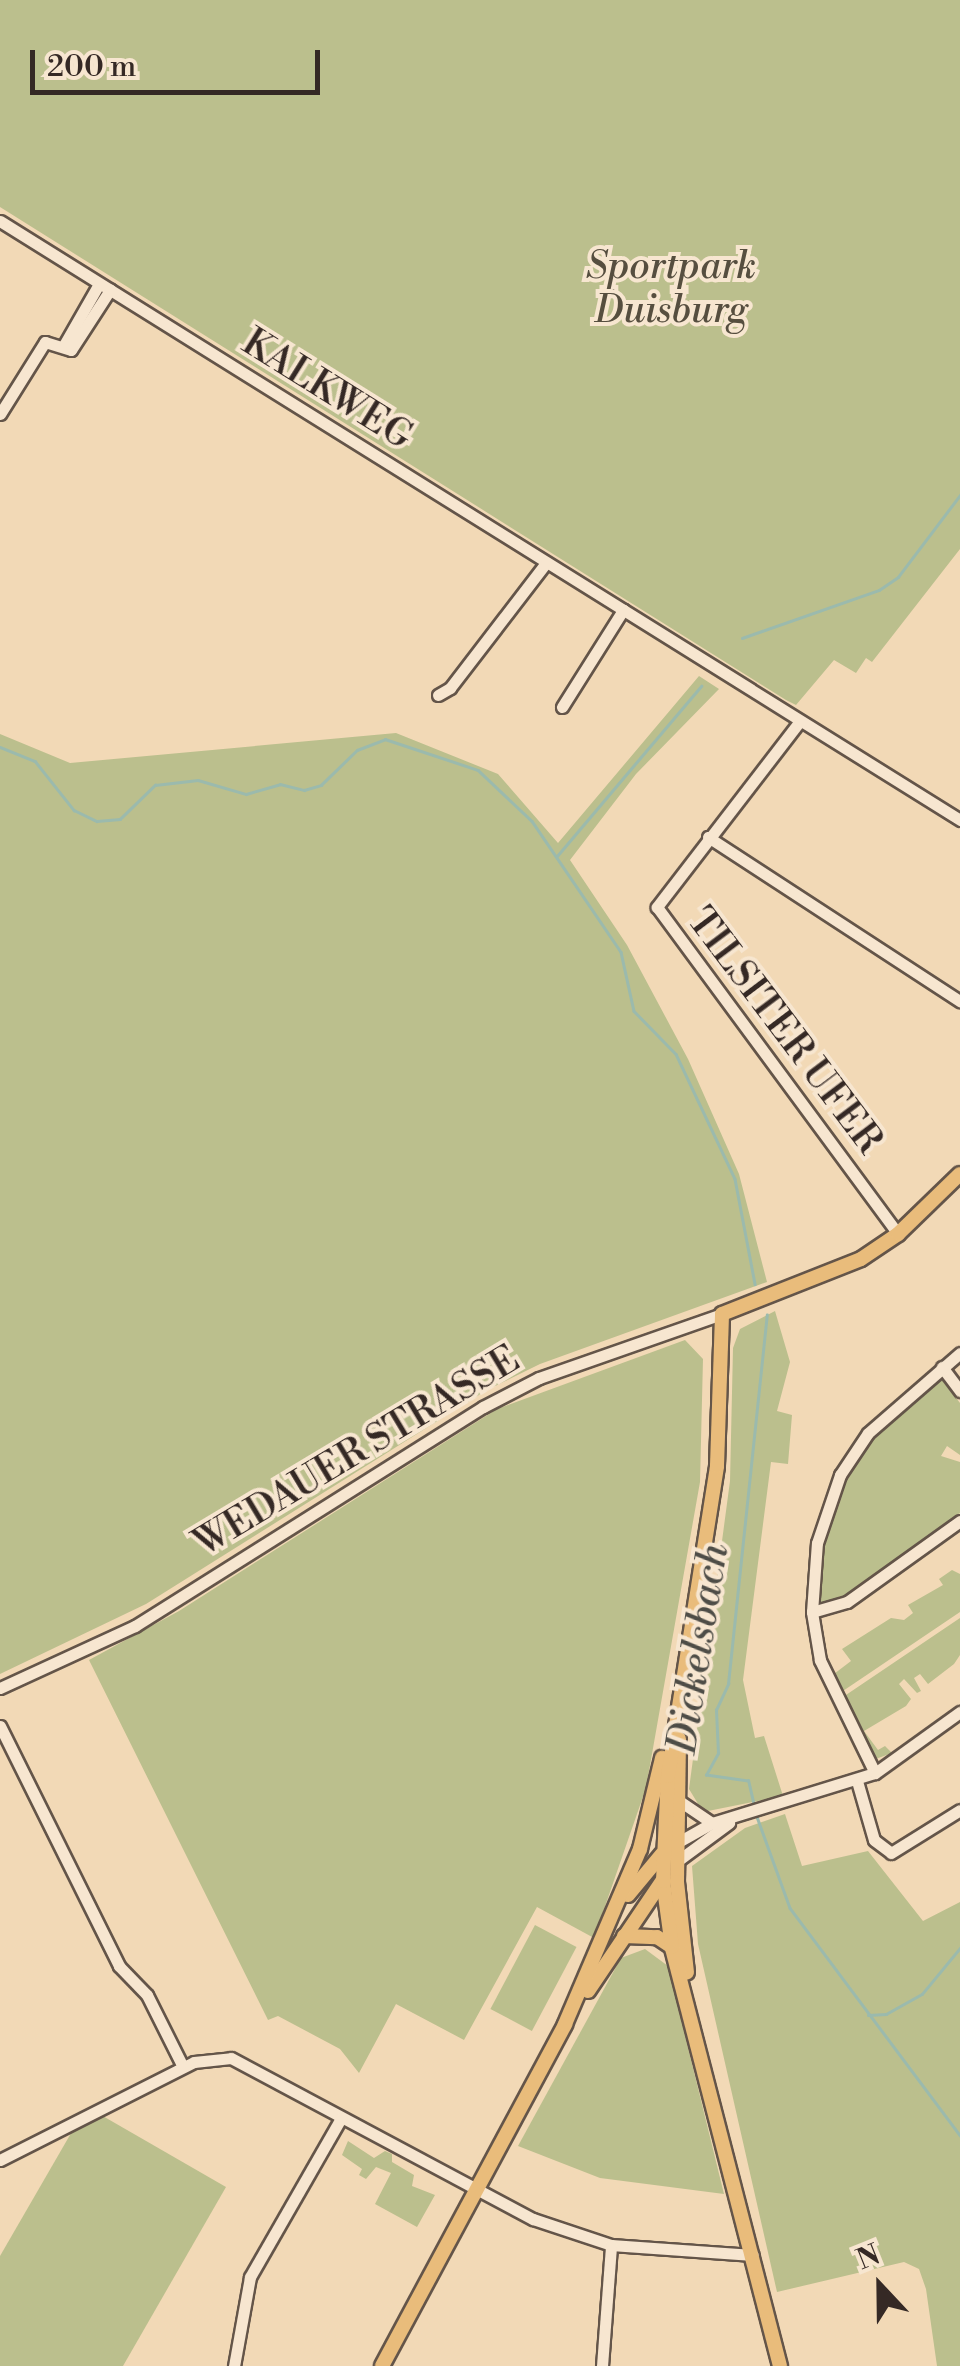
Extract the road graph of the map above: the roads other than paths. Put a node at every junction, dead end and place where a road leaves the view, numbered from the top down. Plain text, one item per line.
1 (0, 221) edge
2 (104, 287) junction
3 (0, 414) edge
4 (546, 563) junction
5 (623, 610) junction
6 (438, 695) dead end
7 (562, 707) dead end
8 (800, 722) junction
9 (960, 820) edge
10 (708, 837) junction
11 (960, 1002) edge
12 (960, 1174) edge
13 (898, 1234) junction
14 (722, 1314) junction
15 (960, 1353) edge
16 (942, 1367) junction
17 (960, 1391) edge
18 (960, 1521) edge
19 (812, 1612) junction
20 (0, 1688) edge
21 (676, 1710) junction
22 (960, 1712) edge
23 (0, 1726) edge
24 (874, 1773) junction
25 (857, 1781) junction
26 (678, 1800) junction
27 (960, 1810) edge
28 (738, 1819) junction
29 (712, 1823) junction
30 (676, 1842) junction
31 (662, 1854) junction
32 (676, 1862) junction
33 (662, 1881) junction
34 (617, 1910) junction
35 (624, 1936) junction
36 (672, 1947) junction
37 (692, 2008) junction
38 (565, 2024) junction
39 (183, 2067) junction
40 (341, 2118) junction
41 (0, 2160) edge
42 (477, 2193) junction
43 (611, 2245) junction
44 (753, 2256) junction
45 (234, 2366) edge
46 (382, 2366) edge
47 (602, 2366) edge
48 (780, 2366) edge

1 - 2 street, KALKWEG
2 - 3 street
2 - 4 street, KALKWEG
4 - 5 street, KALKWEG
4 - 6 street
5 - 7 street
5 - 8 street, KALKWEG
8 - 9 street, KALKWEG
8 - 10 street, TILSITER UFER
10 - 11 street
10 - 13 street, TILSITER UFER
12 - 13 main road, WEDAUER STRASSE
13 - 14 main road, WEDAUER STRASSE
14 - 20 street, WEDAUER STRASSE
14 - 21 main road
15 - 16 street
16 - 17 street
16 - 19 street
18 - 19 street
19 - 24 street
21 - 26 main road
21 - 31 main road
21 - 34 main road
22 - 24 street
23 - 39 street
24 - 25 street
25 - 27 street
25 - 28 street
26 - 29 street
26 - 30 main road
28 - 29 street
28 - 32 street
29 - 30 street
30 - 31 street
30 - 32 main road
31 - 33 main road
31 - 34 main road
32 - 33 main road
32 - 37 main road
33 - 35 main road
33 - 36 main road
34 - 38 main road
35 - 36 main road
35 - 38 main road
36 - 37 main road
37 - 44 main road
38 - 42 main road
39 - 40 street
39 - 41 street
40 - 42 street
40 - 45 street
42 - 43 street
42 - 46 main road
43 - 44 street
43 - 47 street
44 - 48 main road

